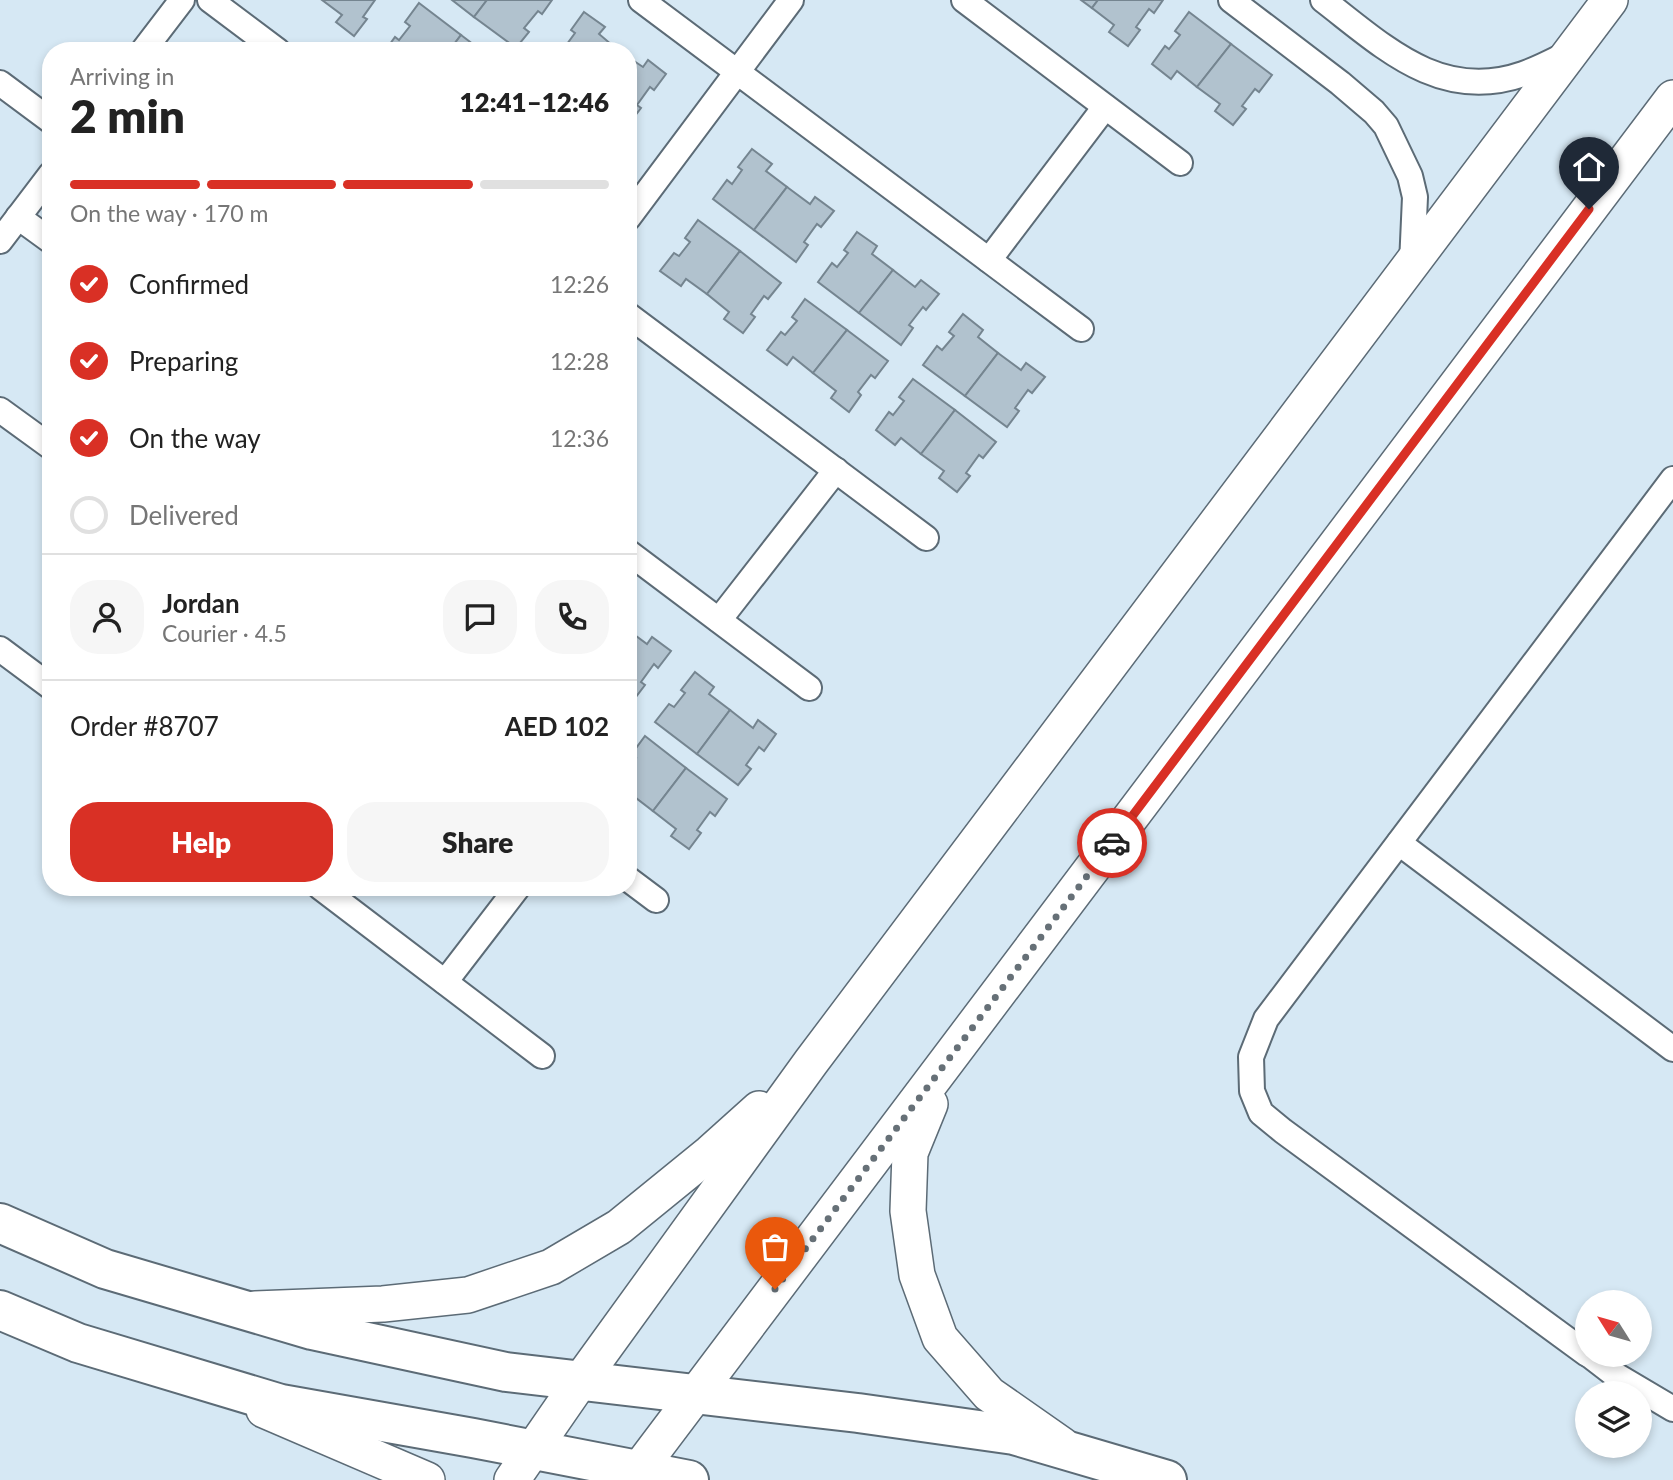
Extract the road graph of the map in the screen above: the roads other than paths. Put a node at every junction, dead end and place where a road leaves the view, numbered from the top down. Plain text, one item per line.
1 (182, 0) edge
2 (210, 0) edge
3 (641, 0) edge
4 (792, 0) edge
5 (964, 0) edge
6 (1231, 0) edge
7 (1323, 0) edge
8 (1610, 0) edge
9 (150, 42) edge
10 (266, 42) edge
11 (1571, 52) junction
12 (737, 72) junction
13 (0, 83) edge
14 (1673, 98) edge
15 (1105, 107) junction
16 (42, 114) edge
17 (1180, 163) dead end
18 (42, 186) edge
19 (637, 206) edge
20 (18, 217) junction
21 (42, 235) edge
22 (0, 241) edge
23 (989, 260) junction
24 (1412, 264) junction
25 (637, 322) edge
26 (1081, 329) dead end
27 (0, 410) edge
28 (42, 440) edge
29 (835, 470) junction
30 (1673, 479) edge
31 (926, 538) dead end
32 (637, 559) edge
33 (719, 620) junction
34 (0, 649) edge
35 (42, 680) edge
36 (808, 688) dead end
37 (1399, 843) junction
38 (637, 886) edge
39 (332, 896) edge
40 (511, 896) edge
41 (656, 900) dead end
42 (445, 982) junction
43 (1673, 1049) edge
44 (542, 1056) dead end
45 (950, 1057) junction
46 (811, 1062) junction
47 (0, 1223) edge
48 (0, 1310) edge
49 (244, 1310) junction
50 (1575, 1344) edge
51 (1605, 1367) edge
52 (184, 1375) junction
53 (581, 1380) junction
54 (696, 1394) junction
55 (1673, 1409) edge
56 (1073, 1453) junction
57 (522, 1465) edge
58 (635, 1475) edge
59 (426, 1480) edge
60 (689, 1480) edge
61 (1167, 1480) edge

1 - 9 street
2 - 10 street
3 - 12 street
4 - 12 street
5 - 15 street
6 - 24 street
7 - 11 street
8 - 11 main road
11 - 24 main road
12 - 19 street
12 - 23 street
13 - 16 street
14 - 45 main road
15 - 17 street
15 - 23 street
18 - 20 street
20 - 21 street
20 - 22 street
23 - 26 street
24 - 46 main road
25 - 29 street
27 - 28 street
29 - 31 street
29 - 33 street
30 - 37 street
32 - 33 street
33 - 36 street
34 - 35 street
37 - 43 street
37 - 50 street
38 - 41 street
39 - 42 street
40 - 42 street
42 - 44 street
45 - 54 main road
45 - 56 main road
46 - 49 main road
46 - 53 main road
47 - 49 main road
48 - 52 main road
49 - 53 main road
51 - 55 street
52 - 57 main road
52 - 59 main road
53 - 54 main road
53 - 57 main road
54 - 56 main road
54 - 58 main road
56 - 61 main road
57 - 58 main road
58 - 60 main road

